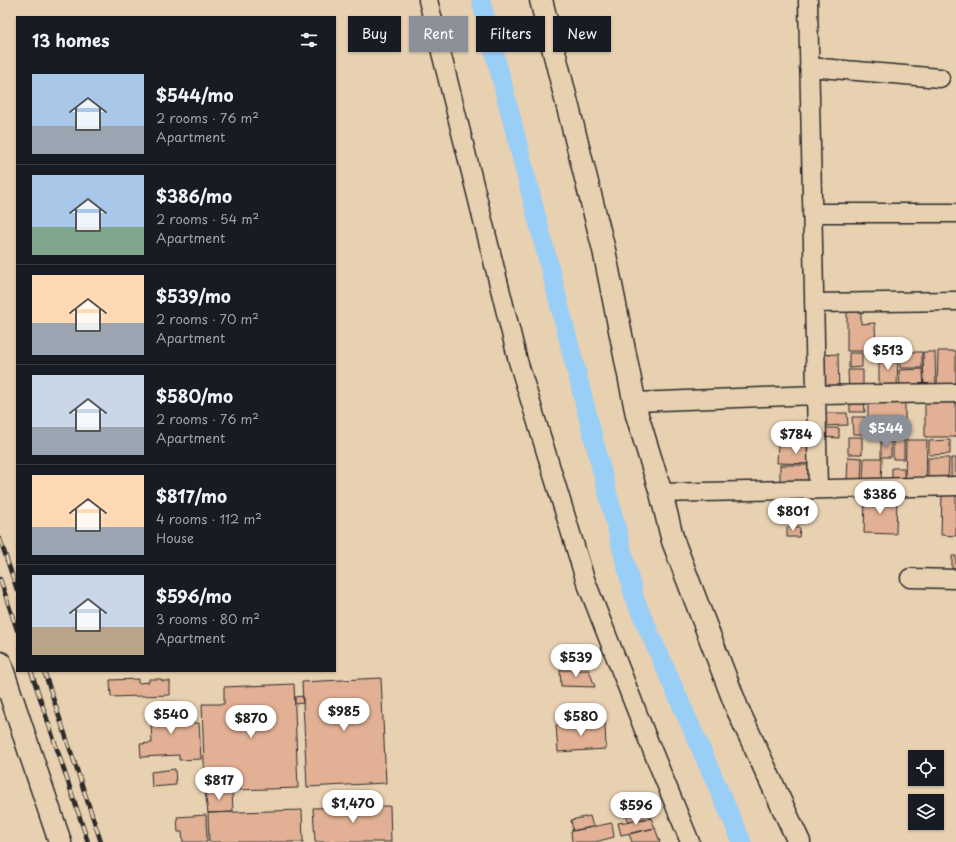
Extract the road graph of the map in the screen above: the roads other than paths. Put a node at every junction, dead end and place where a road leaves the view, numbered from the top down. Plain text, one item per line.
1 (428, 0) edge
2 (541, 0) edge
3 (808, 0) edge
4 (809, 67) junction
5 (940, 78) dead end
6 (812, 213) junction
7 (956, 213) edge
8 (956, 301) edge
9 (814, 303) junction
10 (956, 393) edge
11 (816, 395) junction
12 (634, 402) junction
13 (956, 486) edge
14 (818, 489) junction
15 (661, 493) junction
16 (910, 578) dead end
17 (956, 579) edge
18 (0, 663) edge
19 (60, 842) edge
20 (690, 842) edge
21 (799, 842) edge

1 - 20 street
2 - 12 street
3 - 4 street
4 - 5 street
4 - 6 street
6 - 7 street
6 - 9 street
8 - 9 street
9 - 11 street
10 - 11 street
11 - 12 street
11 - 14 street
12 - 15 street
13 - 14 street
14 - 15 street
15 - 21 street
16 - 17 street
18 - 19 street

